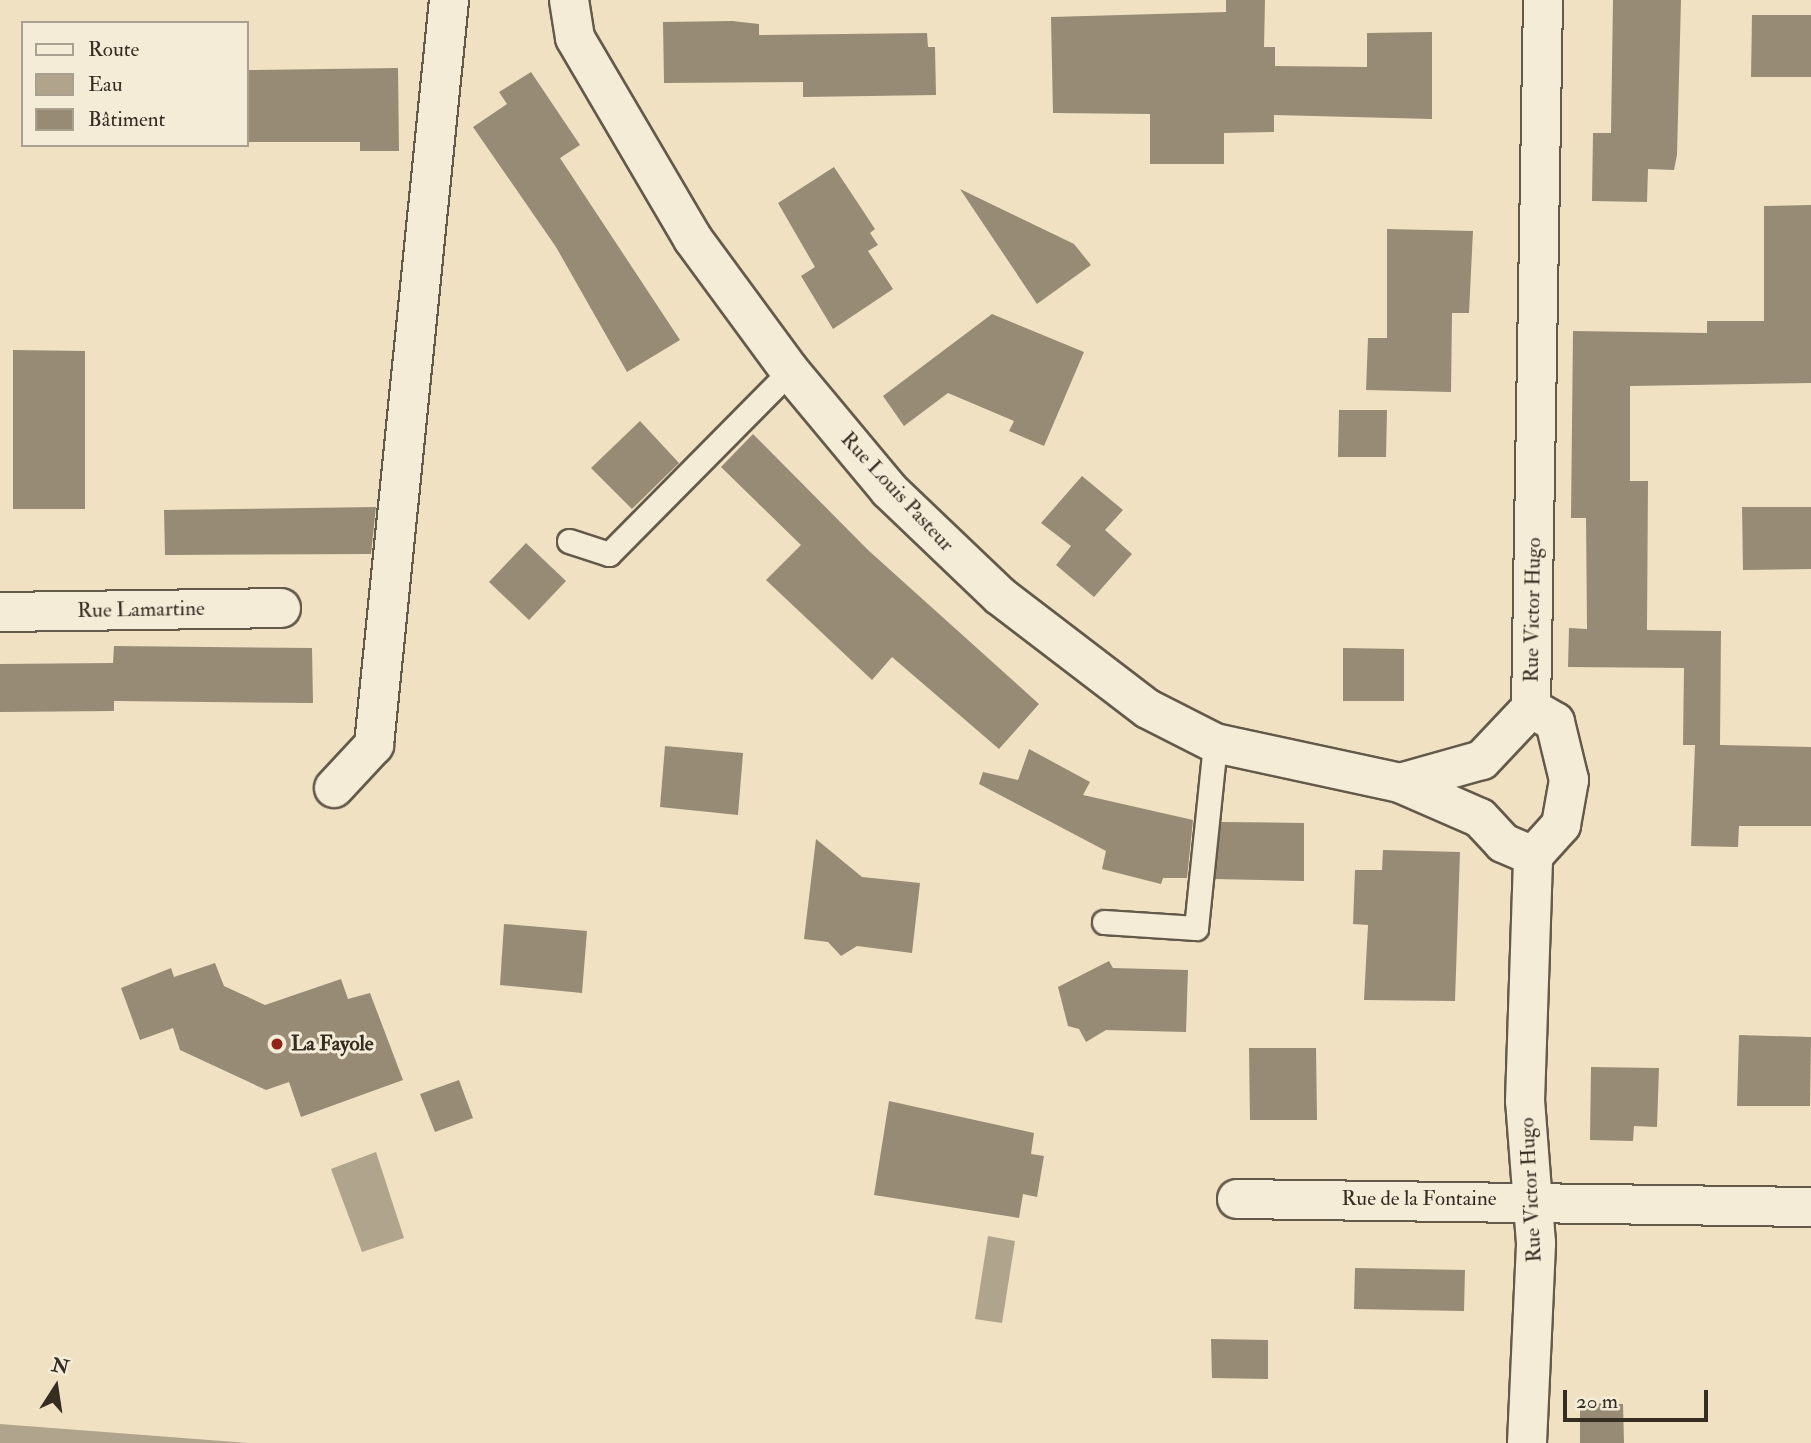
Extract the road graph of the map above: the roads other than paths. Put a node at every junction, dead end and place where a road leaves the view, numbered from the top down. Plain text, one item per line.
1 (449, 0) edge
2 (569, 0) edge
3 (1543, 0) edge
4 (790, 372) junction
5 (569, 541) dead end
6 (281, 608) dead end
7 (0, 612) edge
8 (1531, 708) junction
9 (1215, 743) junction
10 (1400, 783) junction
11 (334, 788) dead end
12 (1533, 856) junction
13 (1104, 922) dead end
14 (1237, 1199) dead end
15 (1534, 1199) junction
16 (1811, 1207) edge
17 (1527, 1443) edge

1 - 11 street
2 - 4 street, Rue Louis Pasteur
3 - 8 street, Rue Victor Hugo
4 - 5 lane
4 - 9 street, Rue Louis Pasteur
6 - 7 street, Rue Lamartine
8 - 10 street, Rue Louis Pasteur
8 - 12 street, Rue Victor Hugo
9 - 10 street, Rue Louis Pasteur
9 - 13 lane
10 - 12 street, Rue Louis Pasteur
12 - 15 street, Rue Victor Hugo
14 - 15 street, Rue de la Fontaine
15 - 16 street, Rue de la Fontaine
15 - 17 street, Rue Victor Hugo

